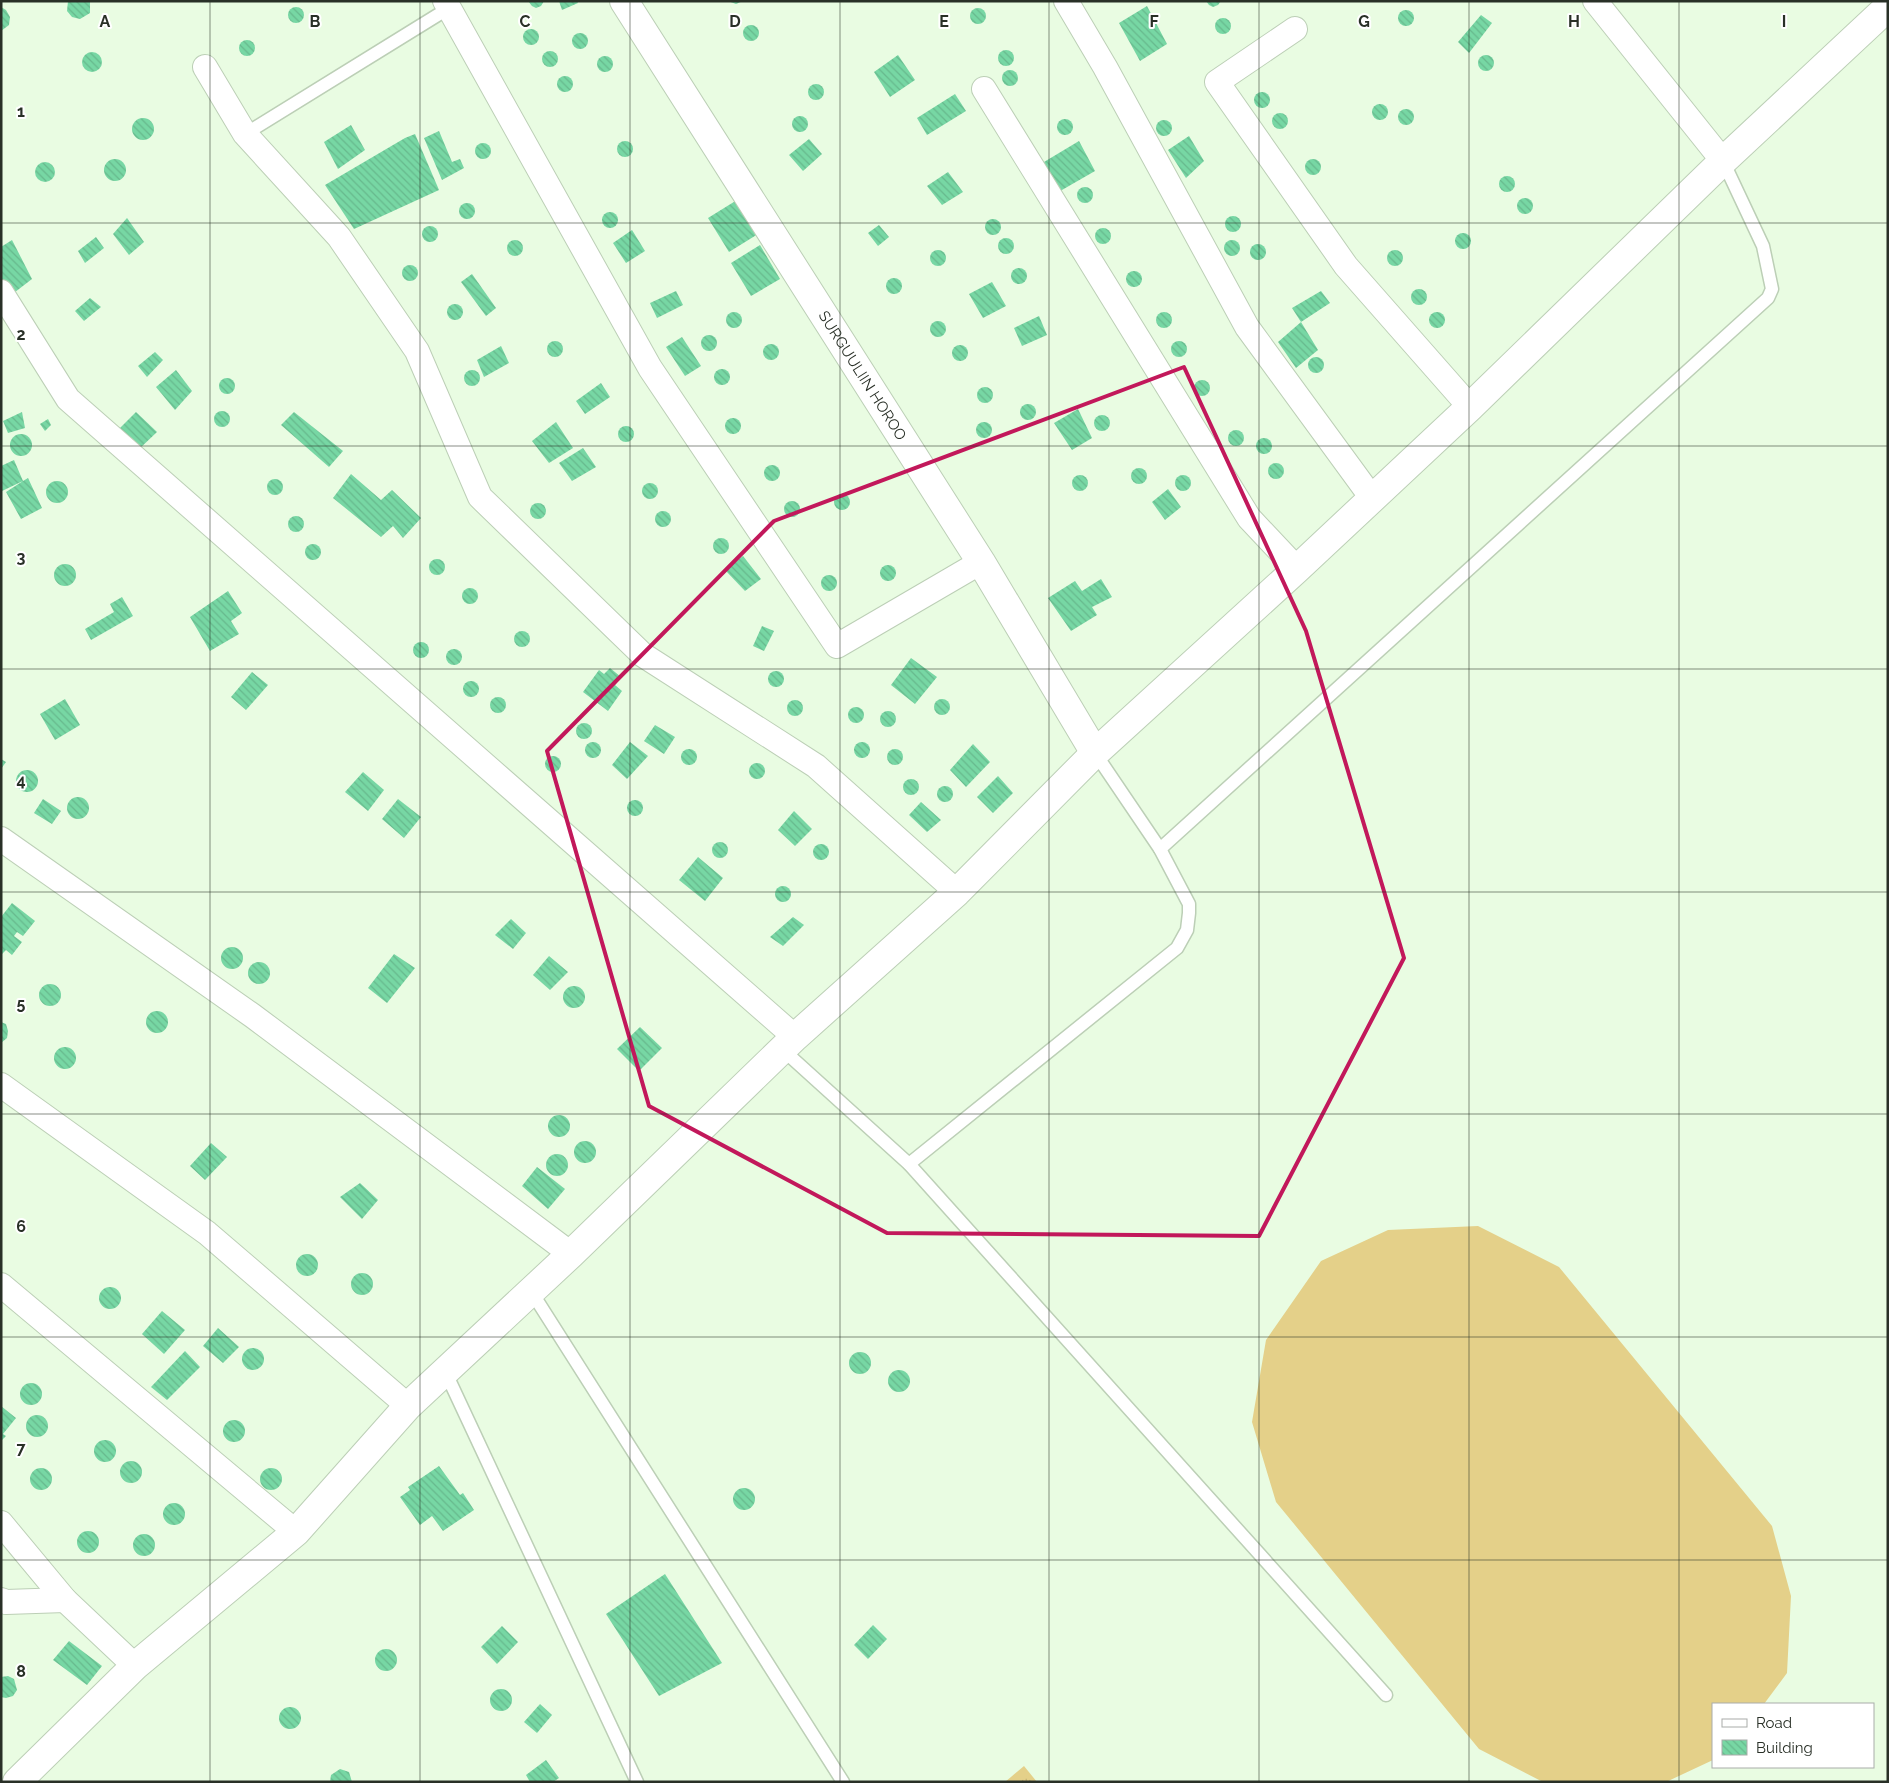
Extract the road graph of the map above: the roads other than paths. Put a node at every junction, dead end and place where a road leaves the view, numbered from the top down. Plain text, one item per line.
1 (624, 1) edge
2 (1066, 1) edge
3 (1594, 1) edge
4 (447, 5) edge
5 (1888, 8) edge
6 (1296, 29) dead end
7 (205, 67) dead end
8 (984, 89) dead end
9 (245, 134) junction
10 (1723, 161) junction
11 (1, 292) edge
12 (1470, 407) junction
13 (1372, 498) junction
14 (981, 562) junction
15 (1297, 569) junction
16 (1095, 753) junction
17 (1, 839) edge
18 (1160, 849) junction
19 (957, 892) junction
20 (788, 1043) junction
21 (1, 1085) edge
22 (909, 1164) junction
23 (571, 1254) junction
24 (1, 1285) edge
25 (531, 1290) junction
26 (445, 1371) junction
27 (408, 1406) junction
28 (1, 1523) edge
29 (296, 1532) junction
30 (1, 1600) edge
31 (65, 1600) junction
32 (135, 1666) junction
33 (1386, 1695) dead end
34 (17, 1782) edge
35 (637, 1782) edge
36 (843, 1782) edge

1 - 14 street, SURGUULIIN HOROO
2 - 13 street
3 - 10 street
4 - 9 lane
4 - 14 street
5 - 10 street
6 - 12 street
7 - 9 street
8 - 15 street
9 - 19 street
10 - 12 street
10 - 18 lane
11 - 20 street
12 - 13 street
13 - 15 street
14 - 16 street, SURGUULIIN HOROO
15 - 16 street
16 - 18 lane
16 - 19 street
17 - 23 street
18 - 22 lane
19 - 20 street
20 - 22 lane
20 - 23 street
21 - 27 street
22 - 33 lane
23 - 25 street
24 - 29 street
25 - 26 street
25 - 36 lane
26 - 27 street
26 - 35 lane
27 - 29 street
28 - 31 street
29 - 32 street
30 - 31 street
31 - 32 street
32 - 34 street

